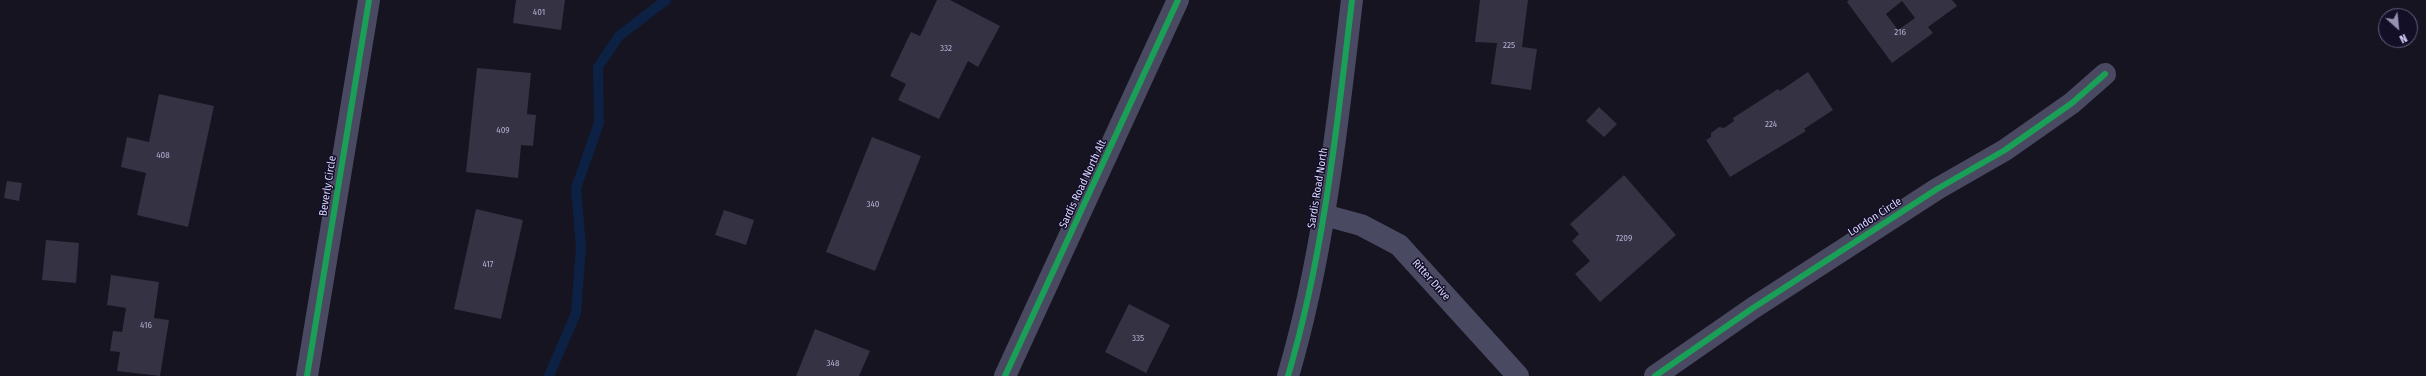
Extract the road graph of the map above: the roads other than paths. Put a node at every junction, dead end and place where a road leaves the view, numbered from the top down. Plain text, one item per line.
1 (369, 0) edge
2 (1178, 0) edge
3 (1352, 0) edge
4 (2104, 74) dead end
5 (1324, 215) junction
6 (307, 376) edge
7 (1005, 376) edge
8 (1288, 376) edge
9 (1518, 376) edge
10 (1655, 376) edge

1 - 6 street, Beverly Circle
2 - 7 street, Sardis Road North Alt
3 - 5 street, Sardis Road North
4 - 10 street, London Circle
5 - 8 street, Sardis Road North
5 - 9 street, Ritter Drive

